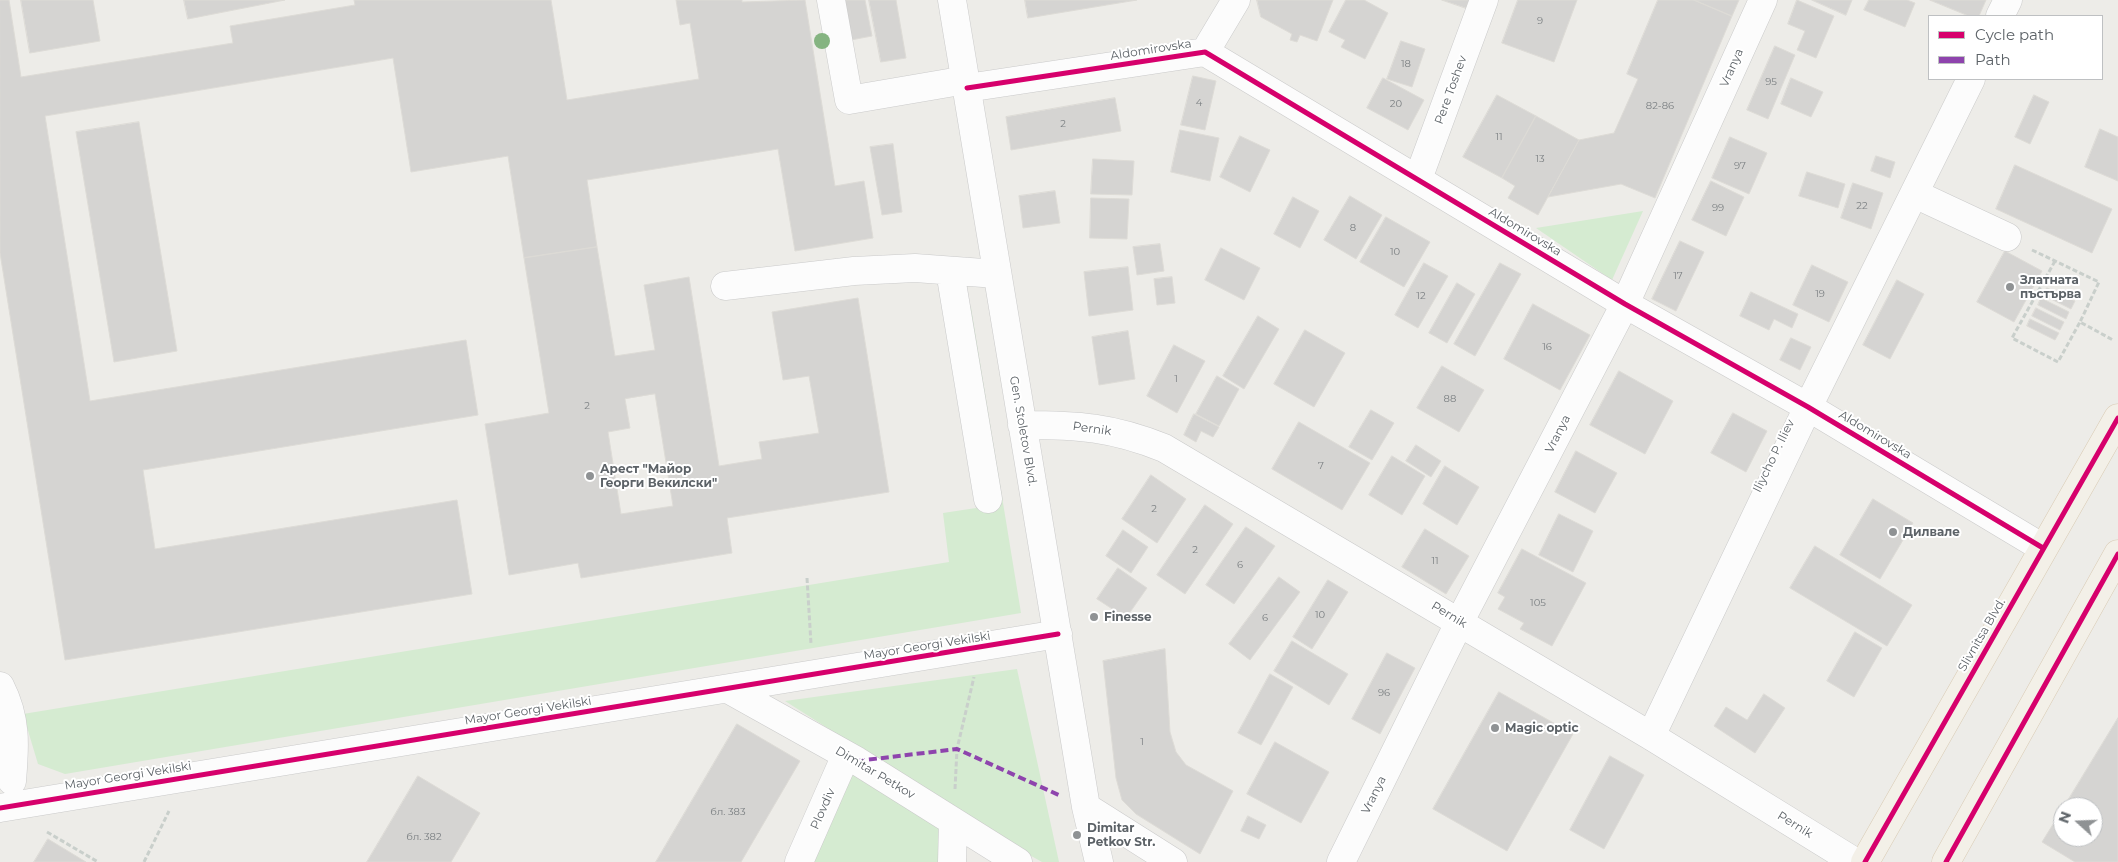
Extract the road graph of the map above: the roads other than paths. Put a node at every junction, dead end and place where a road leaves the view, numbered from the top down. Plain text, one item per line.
1 (831, 0) edge
2 (952, 0) edge
3 (1236, 0) edge
4 (1484, 0) edge
5 (1763, 0) edge
6 (2008, 0) edge
7 (2000, 15) edge
8 (1205, 52) junction
9 (1971, 80) edge
10 (966, 84) junction
11 (1418, 179) junction
12 (1915, 194) junction
13 (2007, 237) road end
14 (950, 271) junction
15 (997, 274) junction
16 (725, 286) dead end
17 (1625, 304) junction
18 (1808, 407) junction
19 (2118, 418) edge
20 (1022, 425) junction
21 (988, 499) dead end
22 (2043, 548) junction
23 (2118, 554) edge
24 (1460, 621) junction
25 (1058, 634) junction
26 (0, 686) edge
27 (728, 689) junction
28 (1651, 736) junction
29 (846, 755) junction
30 (7, 788) edge
31 (1086, 807) junction
32 (953, 822) junction
33 (799, 862) edge
34 (952, 862) edge
35 (1018, 862) edge
36 (1099, 862) edge
37 (1173, 862) edge
38 (1341, 862) edge
39 (1855, 862) edge
40 (1865, 862) edge
41 (1946, 862) edge

1 - 10 street, Aldomirovska
2 - 10 street, Gen. Stoletov Blvd.
3 - 8 street
4 - 11 street, Pere Toshev
5 - 17 street, Vranya
6 - 7 street
8 - 10 street, Aldomirovska
8 - 11 street, Aldomirovska
9 - 12 street, Iliycho P. Iliev
10 - 15 street, Gen. Stoletov Blvd.
11 - 17 street, Aldomirovska
12 - 13 street
12 - 18 street, Iliycho P. Iliev
14 - 15 street
14 - 16 street
14 - 21 street
15 - 20 street, Gen. Stoletov Blvd.
17 - 18 street, Aldomirovska
17 - 24 street, Vranya
18 - 22 street, Aldomirovska
18 - 28 street, Iliycho P. Iliev
19 - 22 main road, Slivnitsa Blvd.
20 - 24 street, Pernik
20 - 25 street, Gen. Stoletov Blvd.
22 - 40 main road, Slivnitsa Blvd.
23 - 41 main road
24 - 28 street, Pernik
24 - 38 street, Vranya
25 - 27 street, Mayor Georgi Vekilski
25 - 31 street, Gen. Stoletov Blvd.
26 - 30 street
27 - 29 street, Dimitar Petkov
27 - 30 street, Mayor Georgi Vekilski
28 - 39 street, Pernik
29 - 32 street, Dimitar Petkov
29 - 33 street, Plovdiv
31 - 36 street, Gen. Stoletov Blvd.
31 - 37 street
32 - 34 street
32 - 35 street, Dimitar Petkov

